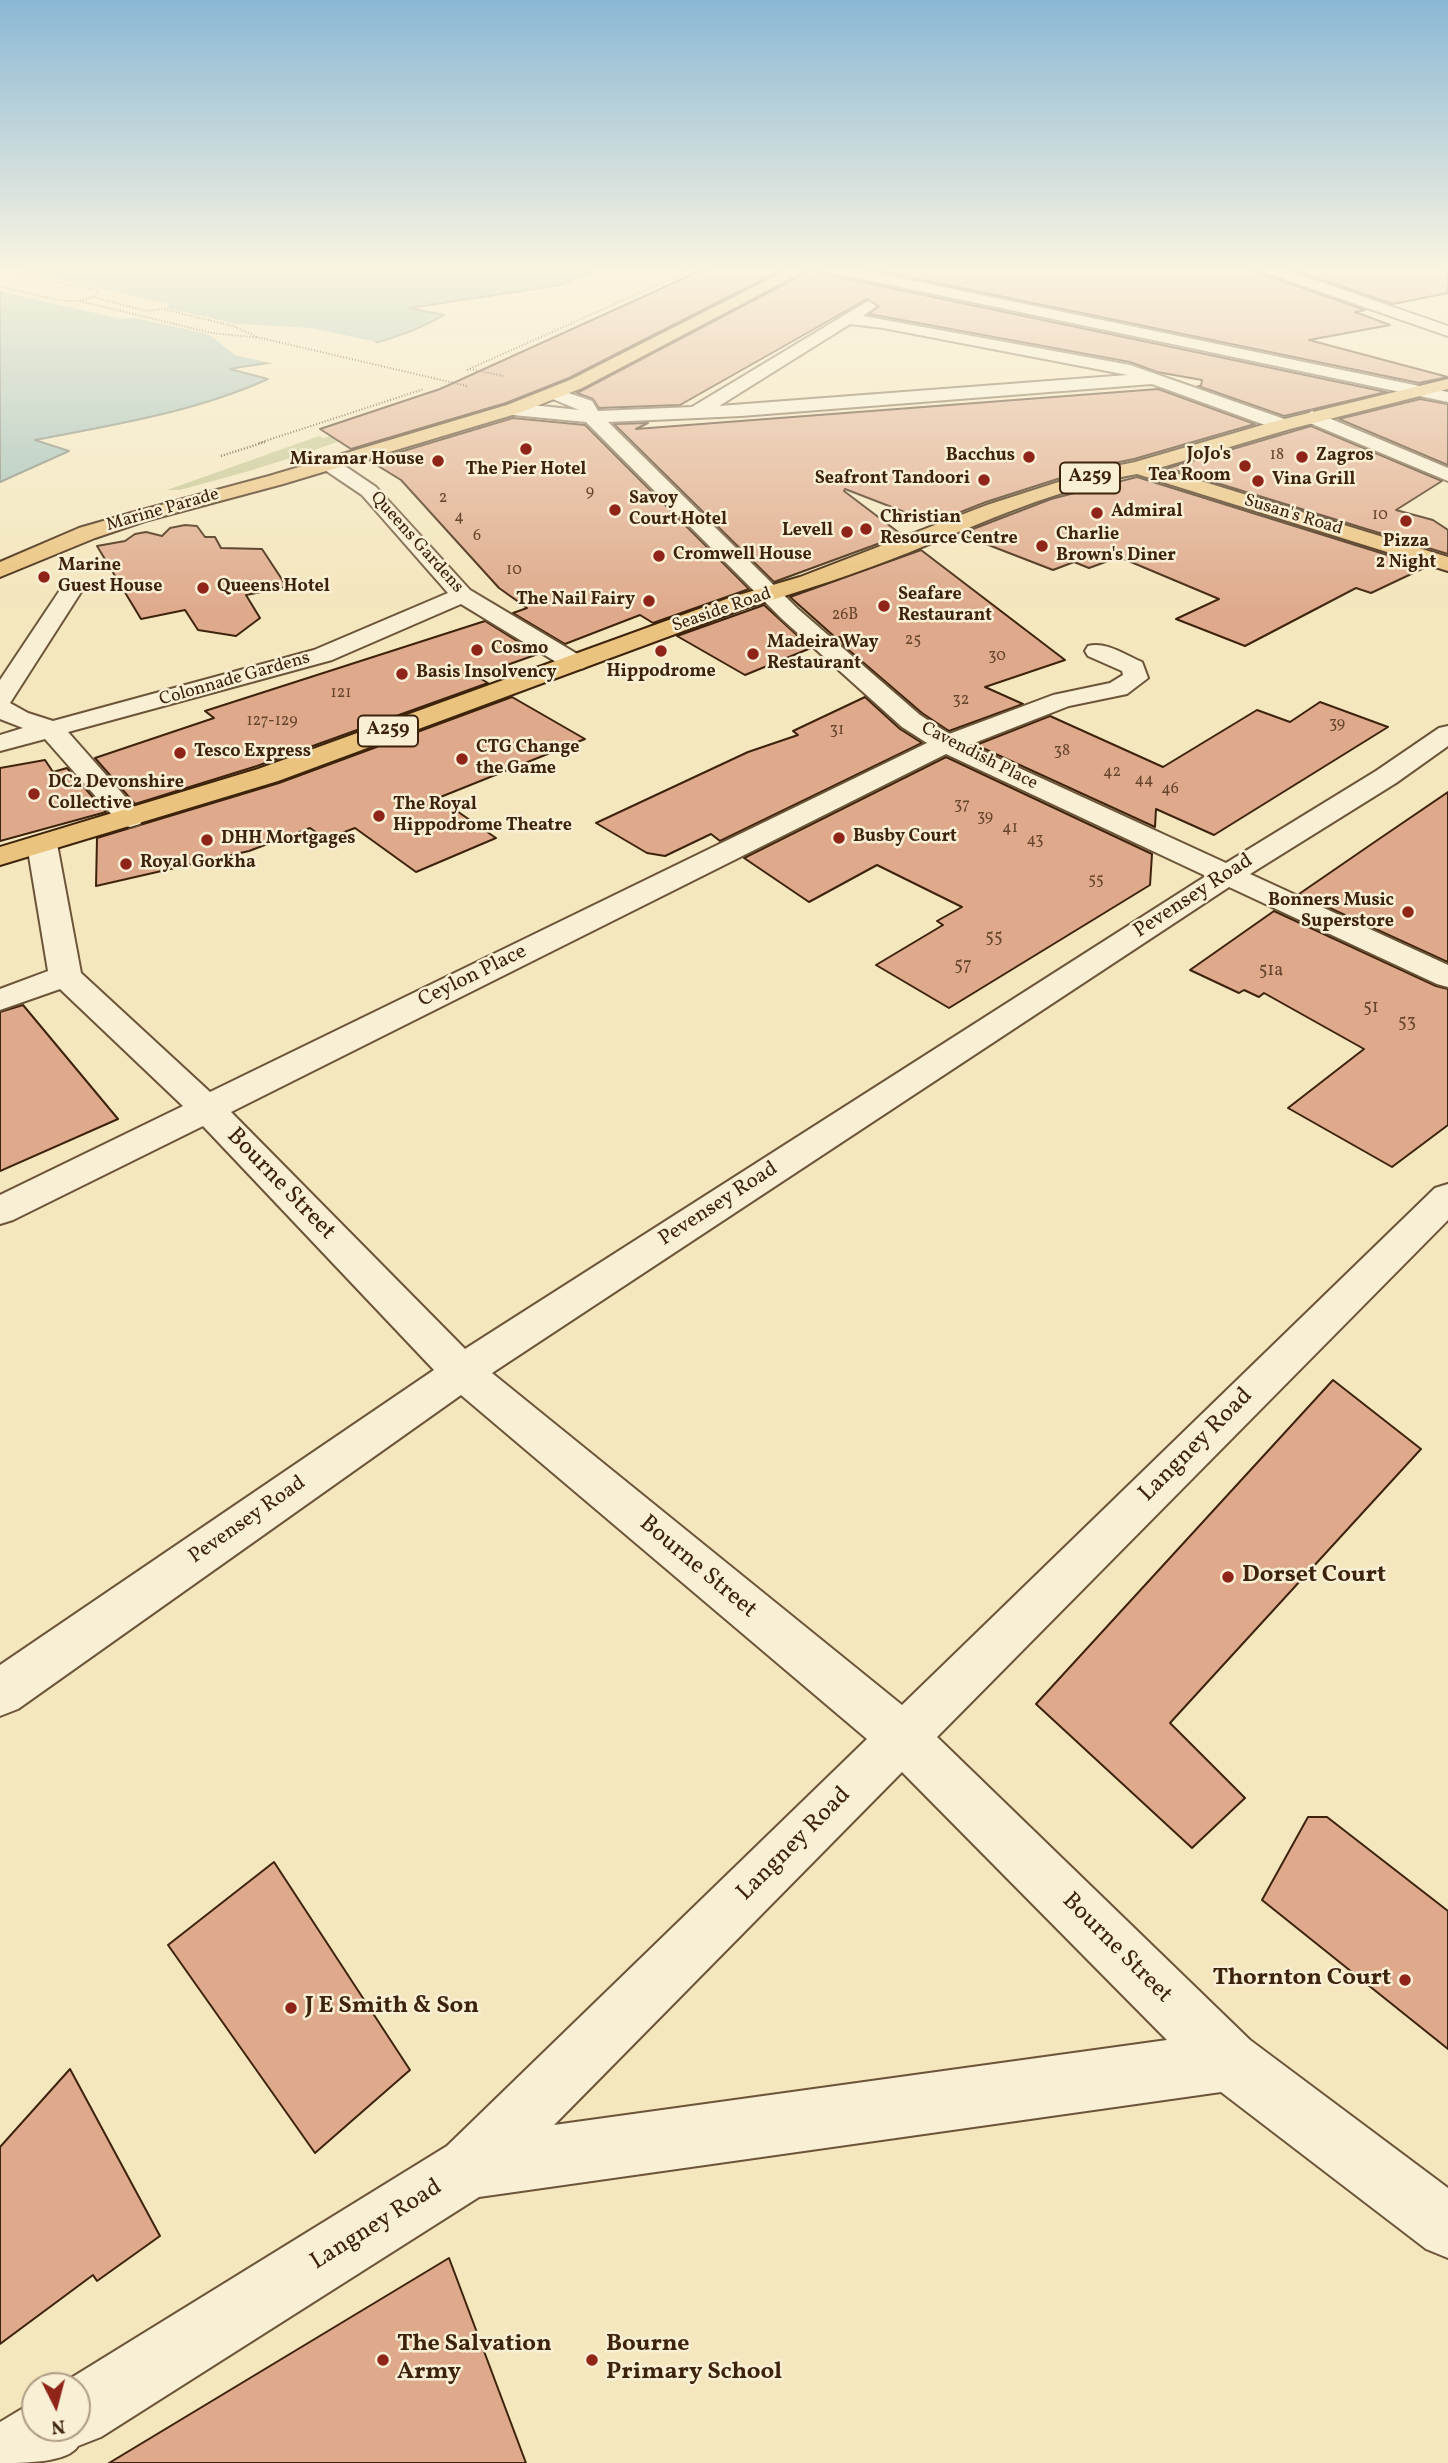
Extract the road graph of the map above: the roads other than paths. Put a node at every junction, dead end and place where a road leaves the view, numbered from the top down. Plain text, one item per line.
1 (578, 381) edge
2 (750, 381) edge
3 (1124, 381) edge
4 (1156, 381) edge
5 (1366, 381) edge
6 (1448, 384) edge
7 (1418, 392) junction
8 (554, 393) junction
9 (1448, 397) edge
10 (513, 409) junction
11 (698, 411) junction
12 (593, 417) junction
13 (1312, 417) junction
14 (1283, 425) junction
15 (329, 464) junction
16 (1138, 468) junction
17 (1448, 475) edge
18 (1448, 564) edge
19 (0, 570) edge
20 (72, 589) dead end
21 (772, 594) junction
22 (462, 596) junction
23 (1097, 651) dead end
24 (575, 663) junction
25 (0, 699) edge
26 (0, 708) edge
27 (51, 728) junction
28 (1448, 734) edge
29 (0, 743) edge
30 (946, 744) junction
31 (130, 818) junction
32 (21, 850) edge
33 (1227, 875) junction
34 (65, 976) junction
35 (1448, 977) edge
36 (0, 1000) edge
37 (206, 1108) junction
38 (1448, 1197) edge
39 (0, 1212) edge
40 (462, 1372) junction
41 (0, 1693) edge
42 (903, 1738) junction
43 (1229, 2061) junction
44 (469, 2168) junction
45 (1448, 2227) edge
46 (91, 2404) edge
47 (29, 2442) edge
48 (0, 2460) edge

1 - 8 main road, Marine Parade
2 - 11 street
3 - 11 street
4 - 14 street
5 - 7 street
6 - 7 main road, Seaside Road / A259
7 - 9 street
7 - 13 main road, Seaside Road / A259
8 - 10 main road, Marine Parade
8 - 12 street, Cavendish Place
10 - 12 street
10 - 15 main road, Marine Parade
11 - 12 street
12 - 21 street, Cavendish Place
13 - 14 main road, Seaside Road / A259
13 - 17 street
14 - 16 main road, Seaside Road / A259
15 - 19 main road, Marine Parade
15 - 22 street, Queens Gardens
16 - 18 main road, Susan's Road / A259
16 - 21 main road, Seaside Road / A259
20 - 25 street
21 - 24 main road, Seaside Road / A259
21 - 30 street, Cavendish Place
22 - 24 street, Queens Gardens
22 - 27 street, Colonnade Gardens
23 - 30 street, Ceylon Place
24 - 31 main road, Seaside Road / A259
26 - 27 street
27 - 29 street, Colonnade Gardens
27 - 31 street
28 - 33 street, Pevensey Road
30 - 33 street, Cavendish Place
30 - 37 street, Ceylon Place
31 - 32 main road, Seaside Road / A259
32 - 34 street
33 - 35 street, Cavendish Place
33 - 40 street, Pevensey Road
34 - 36 street
34 - 37 street, Bourne Street
37 - 39 street, Ceylon Place
37 - 40 street, Bourne Street
38 - 42 street, Langney Road
40 - 41 street, Pevensey Road
40 - 42 street, Bourne Street
42 - 43 street, Bourne Street
42 - 44 street, Langney Road
43 - 44 street
43 - 45 street, Bourne Street
44 - 46 street, Langney Road
47 - 48 street

